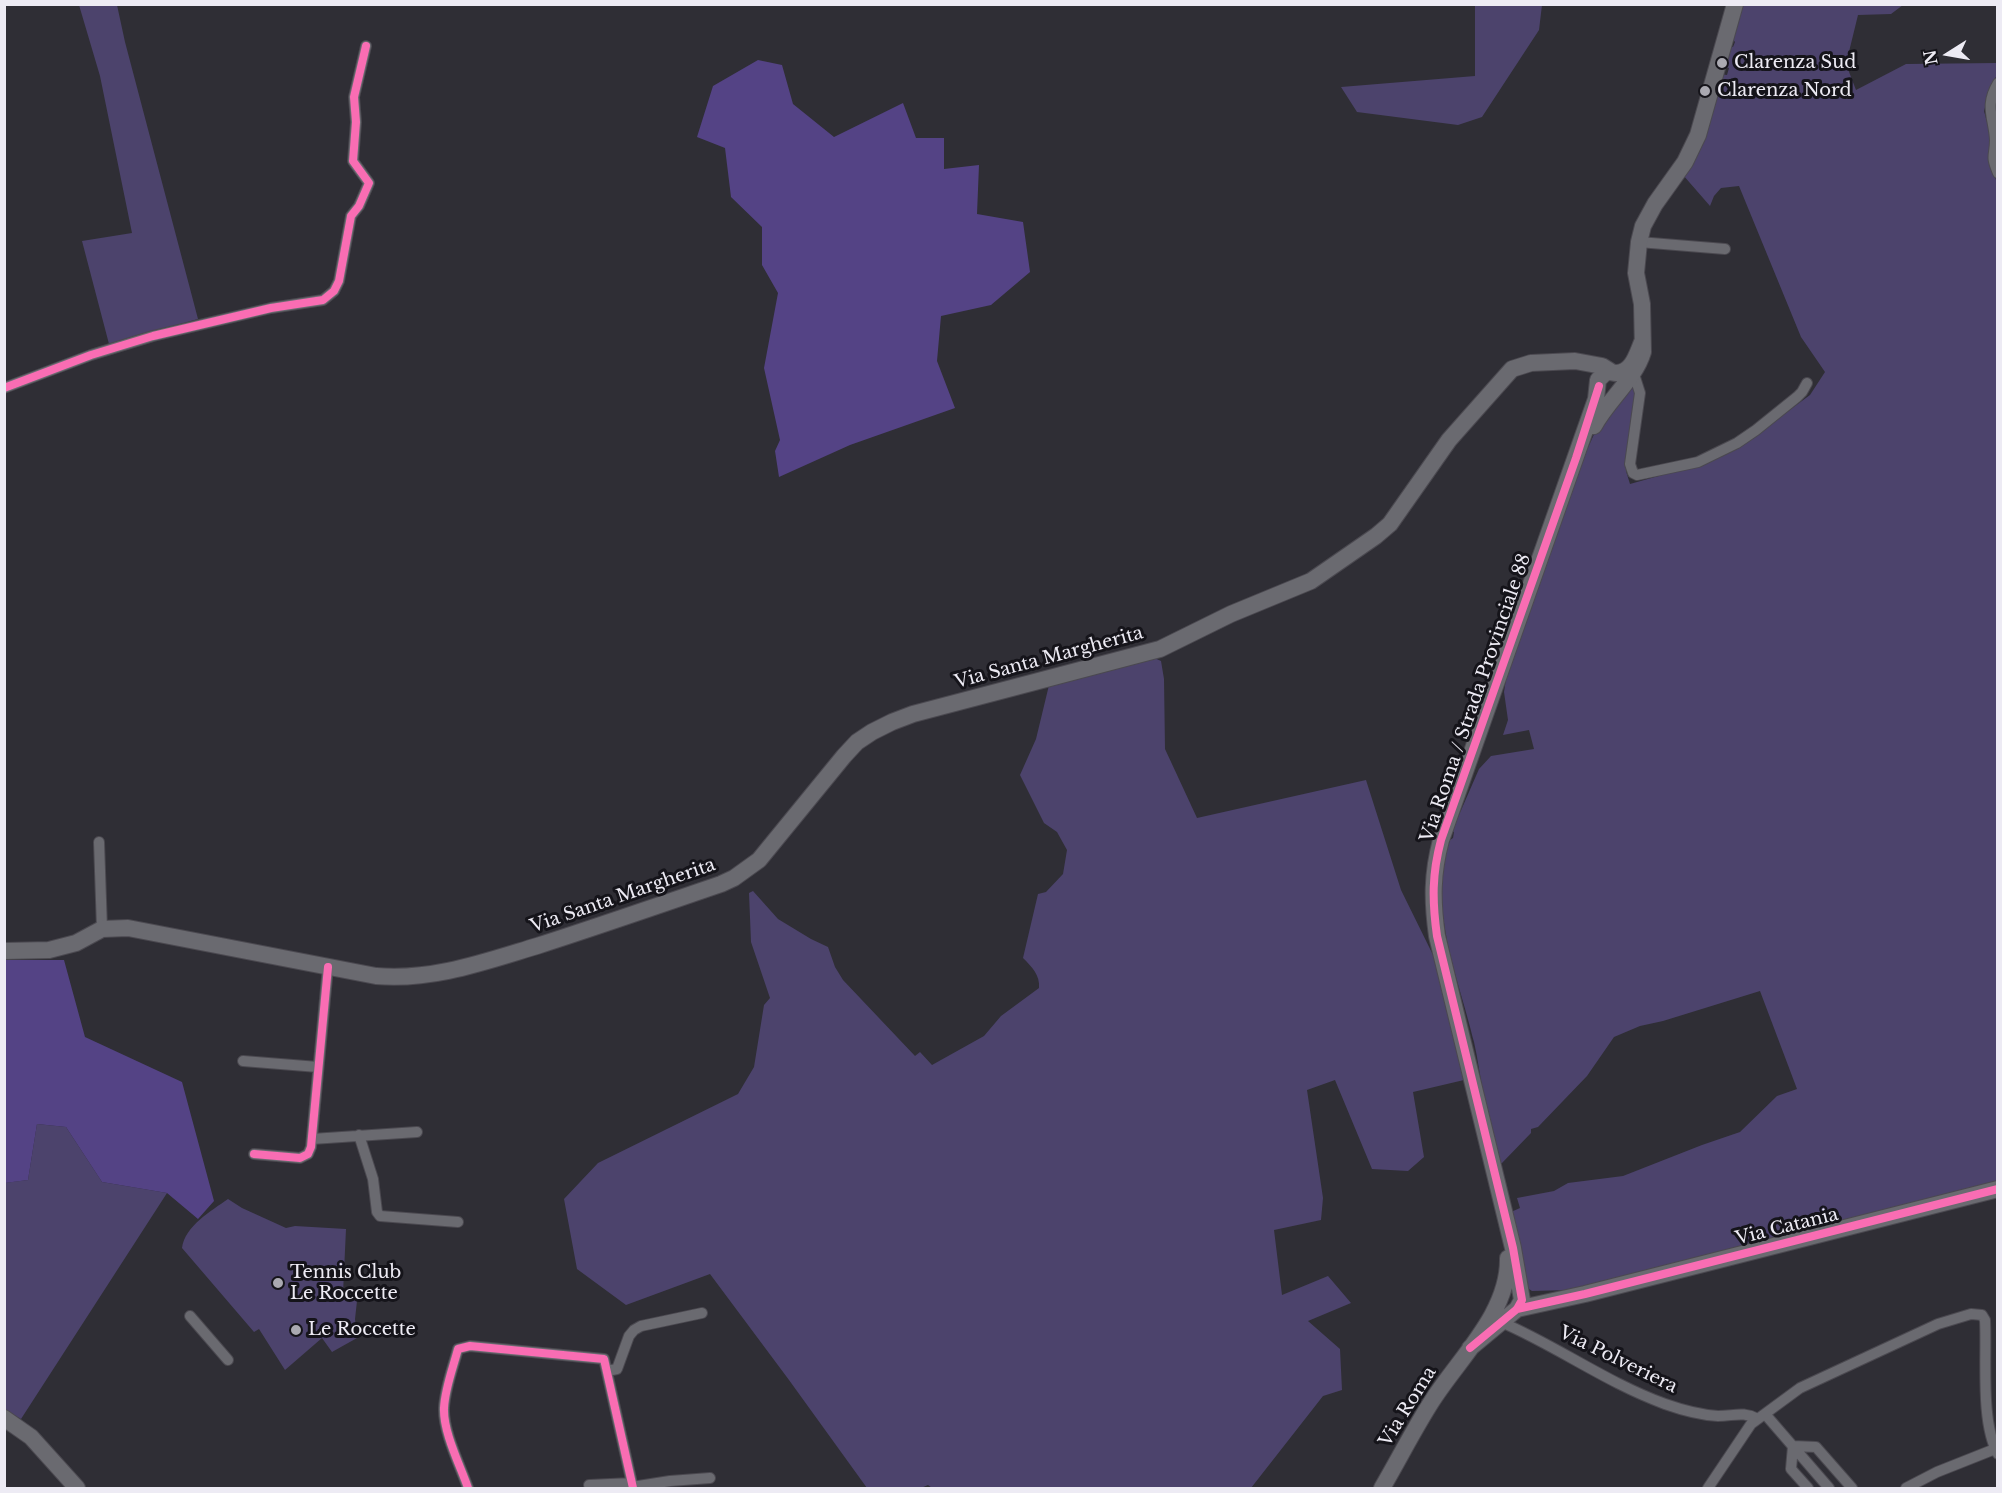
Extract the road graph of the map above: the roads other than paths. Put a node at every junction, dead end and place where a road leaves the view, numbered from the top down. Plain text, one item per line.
1 (1735, 4) edge
2 (366, 46) dead end
3 (1998, 83) edge
4 (1998, 172) edge
5 (1639, 242) junction
6 (1725, 249) dead end
7 (1642, 342) junction
8 (1560, 362) junction
9 (1634, 374) junction
10 (1616, 381) junction
11 (1807, 383) dead end
12 (1599, 385) junction
13 (4, 388) edge
14 (1576, 458) junction
15 (99, 842) dead end
16 (102, 929) junction
17 (4, 951) edge
18 (327, 967) junction
19 (243, 1060) dead end
20 (318, 1067) junction
21 (417, 1132) dead end
22 (359, 1136) junction
23 (312, 1138) junction
24 (254, 1154) dead end
25 (1998, 1189) edge
26 (458, 1222) dead end
27 (1513, 1298) junction
28 (702, 1313) dead end
29 (190, 1316) dead end
30 (1501, 1322) junction
31 (1470, 1348) junction
32 (228, 1360) dead end
33 (607, 1371) junction
34 (1762, 1417) junction
35 (4, 1418) edge
36 (1793, 1446) junction
37 (1996, 1451) edge
38 (710, 1478) dead end
39 (589, 1485) dead end
40 (632, 1486) edge
41 (77, 1488) edge
42 (468, 1488) edge
43 (1382, 1488) edge
44 (1708, 1488) edge
45 (1808, 1488) edge
46 (1829, 1488) edge
47 (1852, 1488) edge
48 (1906, 1488) edge

1 - 5 main road
2 - 13 street
3 - 4 street
5 - 6 street
5 - 7 main road
7 - 9 main road
7 - 10 main road
8 - 10 main road, Via Santa Margherita
8 - 12 main road
8 - 18 main road, Via Santa Margherita
9 - 10 main road
9 - 11 street
10 - 12 main road
10 - 14 main road
12 - 14 main road
14 - 27 main road, Via Roma / Strada Provinciale 88
15 - 16 street
16 - 17 main road, Via Santa Margherita
16 - 18 main road, Via Santa Margherita
18 - 20 street
19 - 20 street
20 - 23 street
21 - 22 street
22 - 23 street
22 - 26 street
23 - 24 street
25 - 27 main road, Via Catania
27 - 30 main road
27 - 31 main road
28 - 33 street
29 - 32 street
30 - 31 main road
30 - 34 street, Via Polveriera
31 - 43 main road, Via Roma
33 - 40 street
33 - 42 street
34 - 36 street
34 - 37 street
34 - 44 street
35 - 41 main road
36 - 45 street
36 - 46 street
36 - 47 street
37 - 48 street
38 - 40 street
39 - 40 street

